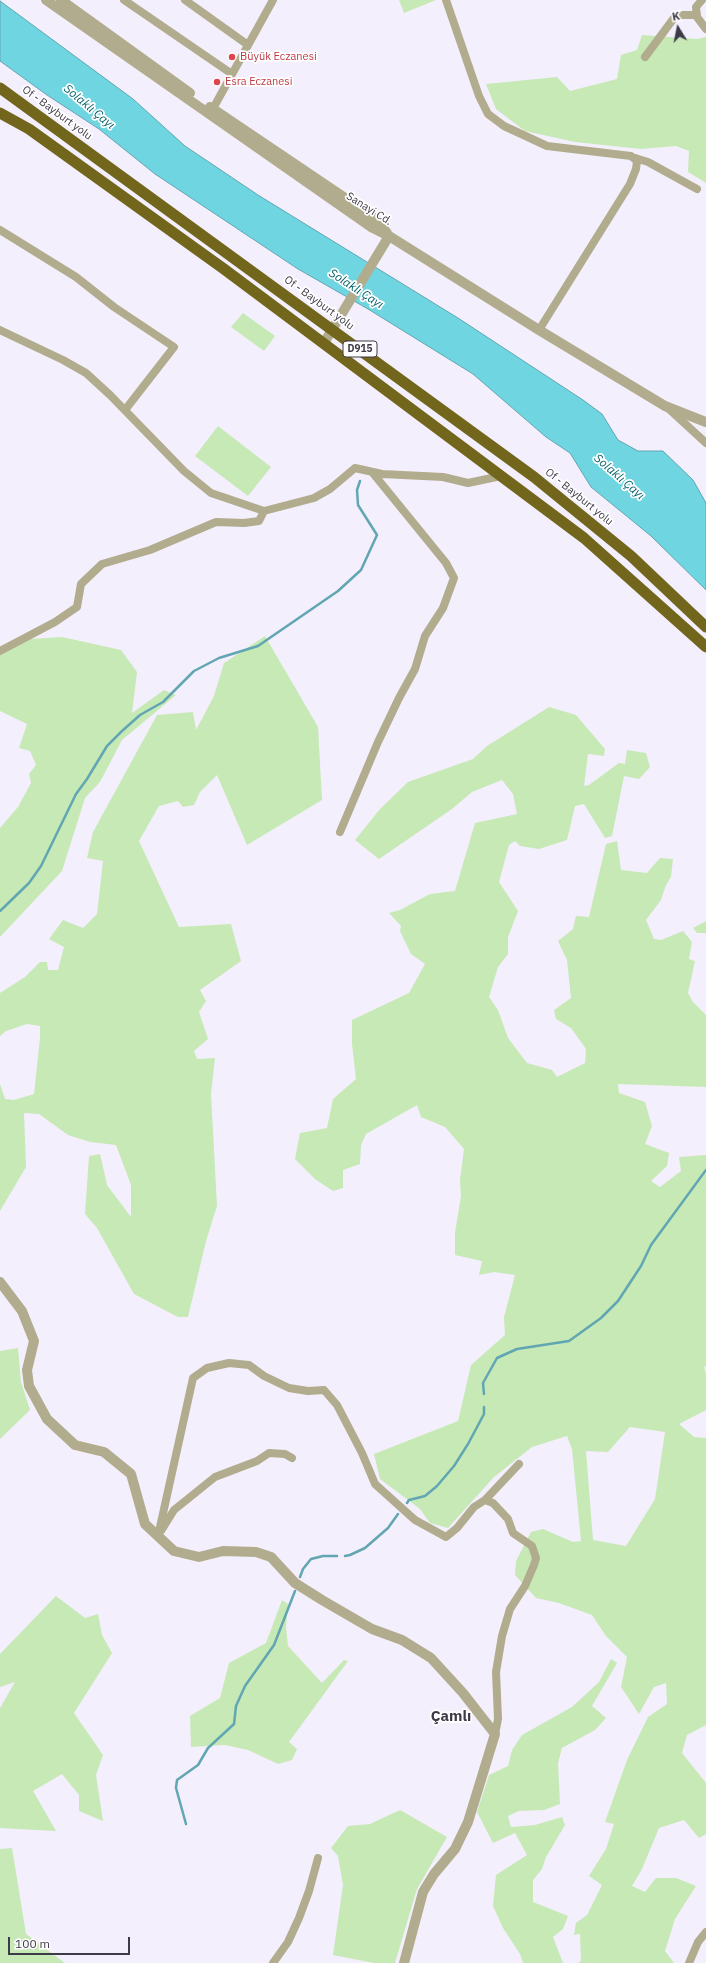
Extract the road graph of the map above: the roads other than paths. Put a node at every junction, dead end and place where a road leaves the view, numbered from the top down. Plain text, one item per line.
1 (46, 0) edge
2 (61, 0) edge
3 (124, 0) edge
4 (186, 0) edge
5 (273, 0) edge
6 (446, 0) edge
7 (702, 0) edge
8 (696, 14) junction
9 (706, 29) edge
10 (248, 45) junction
11 (646, 57) dead end
12 (232, 74) junction
13 (0, 88) edge
14 (211, 112) junction
15 (0, 113) edge
16 (632, 156) junction
17 (697, 189) dead end
18 (0, 230) edge
19 (389, 236) junction
20 (335, 327) junction
21 (0, 330) edge
22 (539, 330) junction
23 (324, 343) junction
24 (665, 406) junction
25 (125, 410) junction
26 (706, 422) edge
27 (706, 443) edge
28 (372, 472) junction
29 (502, 476) junction
30 (264, 511) junction
31 (706, 627) edge
32 (706, 647) edge
33 (0, 651) edge
34 (340, 832) dead end
35 (0, 1282) edge
36 (292, 1458) dead end
37 (519, 1464) dead end
38 (485, 1500) junction
39 (158, 1536) junction
40 (495, 1734) junction
41 (318, 1858) dead end
42 (706, 1932) edge
43 (273, 1963) edge
44 (404, 1963) edge
45 (689, 1963) edge

1 - 14 street, Sanayi Cd.
2 - 14 street, Sanayi Cd.
3 - 12 street
4 - 10 street
5 - 10 street
6 - 16 street
7 - 8 street
8 - 9 street
8 - 11 street
10 - 12 street
12 - 14 street
13 - 20 highway, Of - Bayburt yolu / D915
14 - 19 street, Sanayi Cd.
15 - 23 highway, D915
16 - 17 street
16 - 22 street
18 - 25 street
19 - 20 street
19 - 22 street
20 - 23 street
20 - 31 highway, Of - Bayburt yolu / D915
21 - 25 street
22 - 24 street
23 - 29 highway, D915
24 - 26 street
24 - 27 street
25 - 30 street
28 - 29 street
28 - 30 street
28 - 34 street
29 - 32 highway, D915
30 - 33 street
35 - 39 street
36 - 39 street
37 - 38 street
38 - 39 street
38 - 40 street
39 - 40 street
40 - 44 street
41 - 43 street
42 - 45 street

